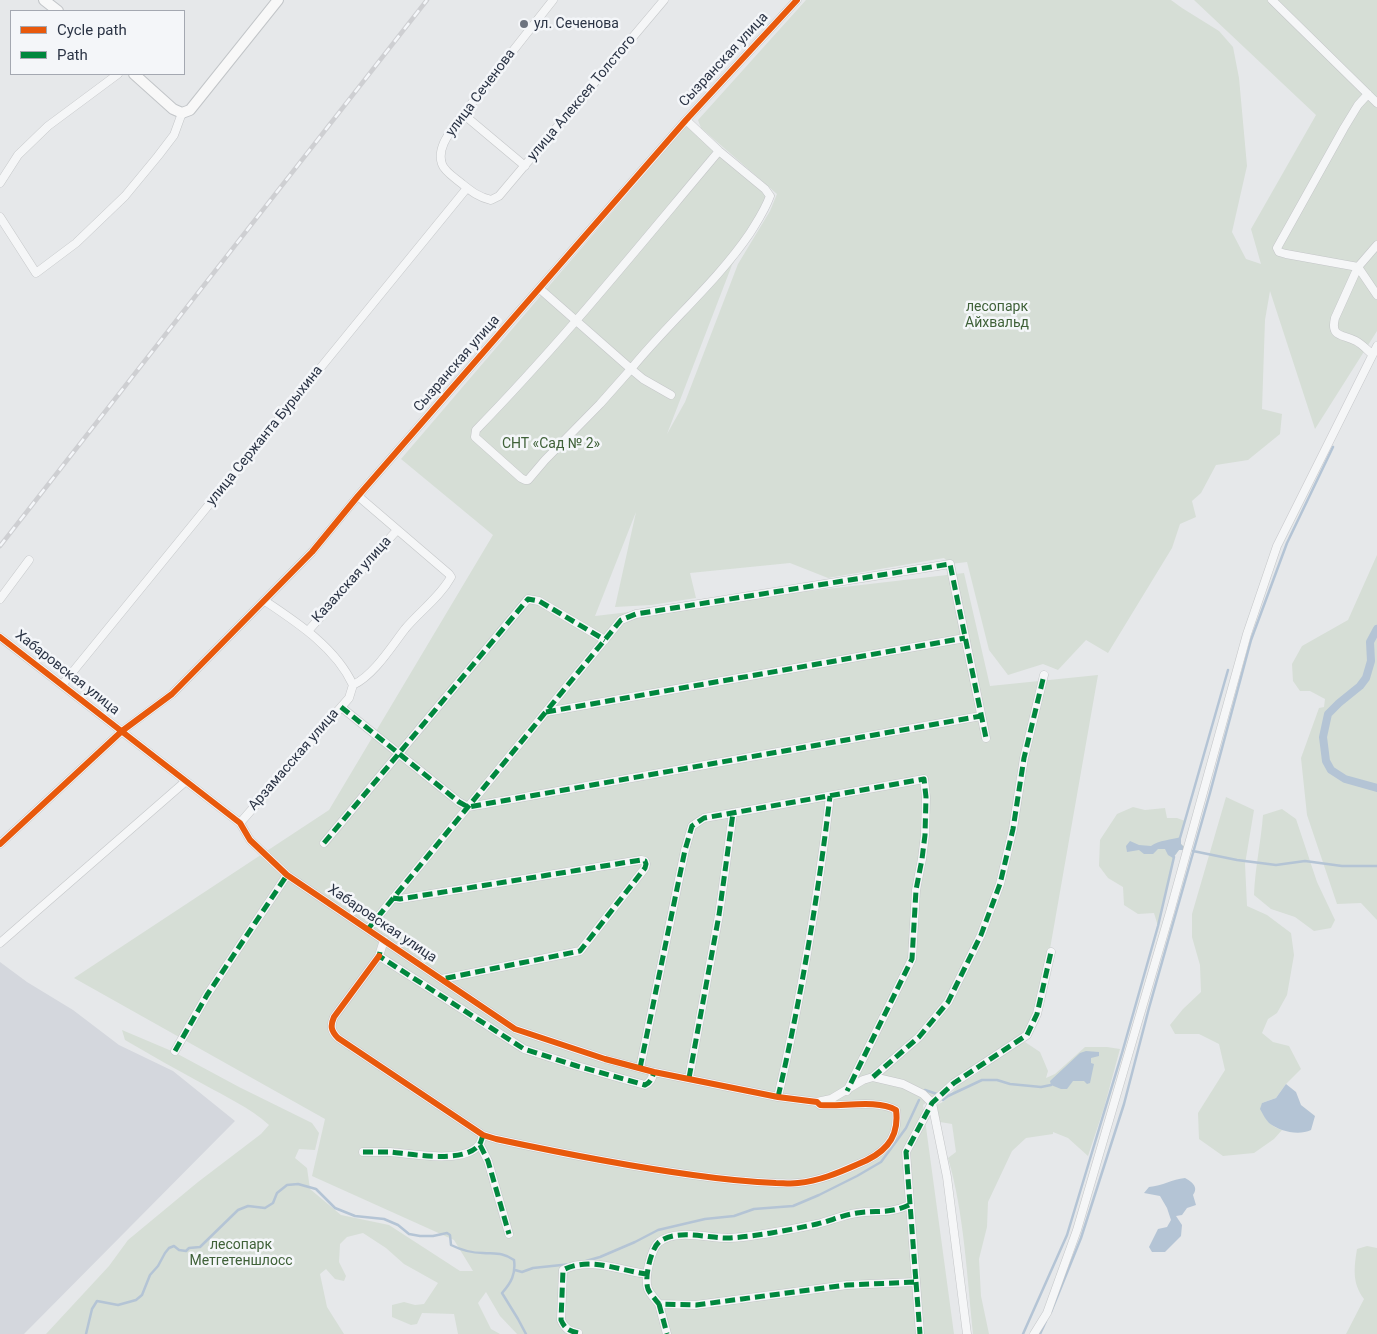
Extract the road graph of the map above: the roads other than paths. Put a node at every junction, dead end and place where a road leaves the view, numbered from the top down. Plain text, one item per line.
1 (44, 0) edge
2 (553, 0) edge
3 (664, 0) edge
4 (797, 0) edge
5 (1272, 0) edge
6 (276, 1) edge
7 (57, 10) edge
8 (117, 75) edge
9 (135, 75) edge
10 (1368, 94) junction
11 (1377, 103) edge
12 (182, 113) junction
13 (463, 114) junction
14 (686, 120) junction
15 (719, 151) junction
16 (525, 166) junction
17 (0, 183) edge
18 (467, 188) junction
19 (499, 196) joint
20 (0, 217) edge
21 (1377, 245) edge
22 (1358, 267) junction
23 (540, 289) junction
24 (1377, 295) edge
25 (576, 319) junction
26 (1377, 346) edge
27 (1372, 354) junction
28 (631, 369) junction
29 (671, 395) dead end
30 (358, 496) junction
31 (397, 530) junction
32 (28, 560) dead end
33 (0, 599) edge
34 (265, 601) junction
35 (308, 631) junction
36 (0, 638) edge
37 (965, 638) junction
38 (605, 640) junction
39 (1044, 675) dead end
40 (62, 685) junction
41 (353, 685) junction
42 (341, 707) junction
43 (546, 712) junction
44 (981, 716) junction
45 (122, 731) junction
46 (986, 738) dead end
47 (399, 753) junction
48 (186, 781) junction
49 (830, 796) junction
50 (468, 807) junction
51 (733, 813) junction
52 (240, 823) junction
53 (324, 843) dead end
54 (0, 844) edge
55 (287, 876) junction
56 (393, 898) junction
57 (368, 929) junction
58 (384, 940) junction
59 (0, 943) edge
60 (1051, 952) dead end
61 (378, 956) junction
62 (442, 979) junction
63 (175, 1051) dead end
64 (640, 1068) junction
65 (654, 1072) junction
66 (873, 1077) junction
67 (689, 1078) junction
68 (847, 1091) junction
69 (778, 1098) junction
70 (817, 1102) junction
71 (932, 1104) junction
72 (483, 1134) junction
73 (480, 1145) junction
74 (363, 1152) dead end
75 (909, 1205) junction
76 (509, 1234) dead end
77 (647, 1274) junction
78 (916, 1282) junction
79 (659, 1304) junction
80 (578, 1333) dead end
81 (667, 1334) edge
82 (920, 1334) edge
83 (967, 1334) edge
84 (1034, 1334) edge

1 - 7 main road
2 - 13 street, улица Сеченова
3 - 16 street, улица Алексея Толстого
4 - 14 street, Сызранская улица
5 - 10 street
6 - 12 main road
8 - 17 street
9 - 12 main road
10 - 11 street
10 - 22 street
12 - 20 street
13 - 16 street
13 - 18 street, улица Сеченова
14 - 15 street
14 - 23 street, Сызранская улица
15 - 25 street
15 - 28 street
16 - 19 street, улица Алексея Толстого
18 - 19 street, улица Сеченова
18 - 40 street, улица Сержанта Бурыхина
21 - 22 street
22 - 24 street
22 - 27 street
23 - 25 street
23 - 30 street, Сызранская улица
25 - 28 street
25 - 28 street
26 - 27 street
27 - 84 street
28 - 29 street
30 - 31 street
30 - 34 street, Сызранская улица
31 - 35 street, Казахская улица
31 - 41 street
32 - 33 street
34 - 35 street
34 - 45 street, Сызранская улица
35 - 41 street
36 - 40 street, Хабаровская улица
37 - 38 street
37 - 43 street
37 - 44 street
38 - 43 street
38 - 47 street
39 - 66 street
40 - 45 street, Хабаровская улица
41 - 42 street, Арзамасская улица
42 - 47 street
42 - 52 street, Арзамасская улица
43 - 50 street
44 - 46 street
44 - 50 street
45 - 48 street, Хабаровская улица
45 - 54 street, Сызранская улица
47 - 50 street
47 - 53 street
48 - 52 street, Хабаровская улица
48 - 59 street
49 - 51 street
49 - 68 street
49 - 69 street
50 - 56 street
51 - 64 street
51 - 67 street
52 - 55 street, Хабаровская улица
55 - 57 street, Хабаровская улица
55 - 63 street
56 - 57 street
56 - 62 street
57 - 58 street, Хабаровская улица
58 - 61 street
58 - 62 street, Хабаровская улица
60 - 71 street
61 - 65 street
61 - 72 street
62 - 64 street, Хабаровская улица
64 - 65 street, Хабаровская улица
65 - 67 street, Хабаровская улица
66 - 68 street
66 - 71 street
67 - 69 street, Хабаровская улица
68 - 70 street
69 - 70 street, Хабаровская улица
70 - 72 street, Хабаровская улица
71 - 75 street
71 - 83 street
72 - 73 street
73 - 74 street
73 - 76 street
75 - 77 street
75 - 78 street
77 - 79 street
77 - 80 street
78 - 79 street
78 - 82 street
79 - 81 street

